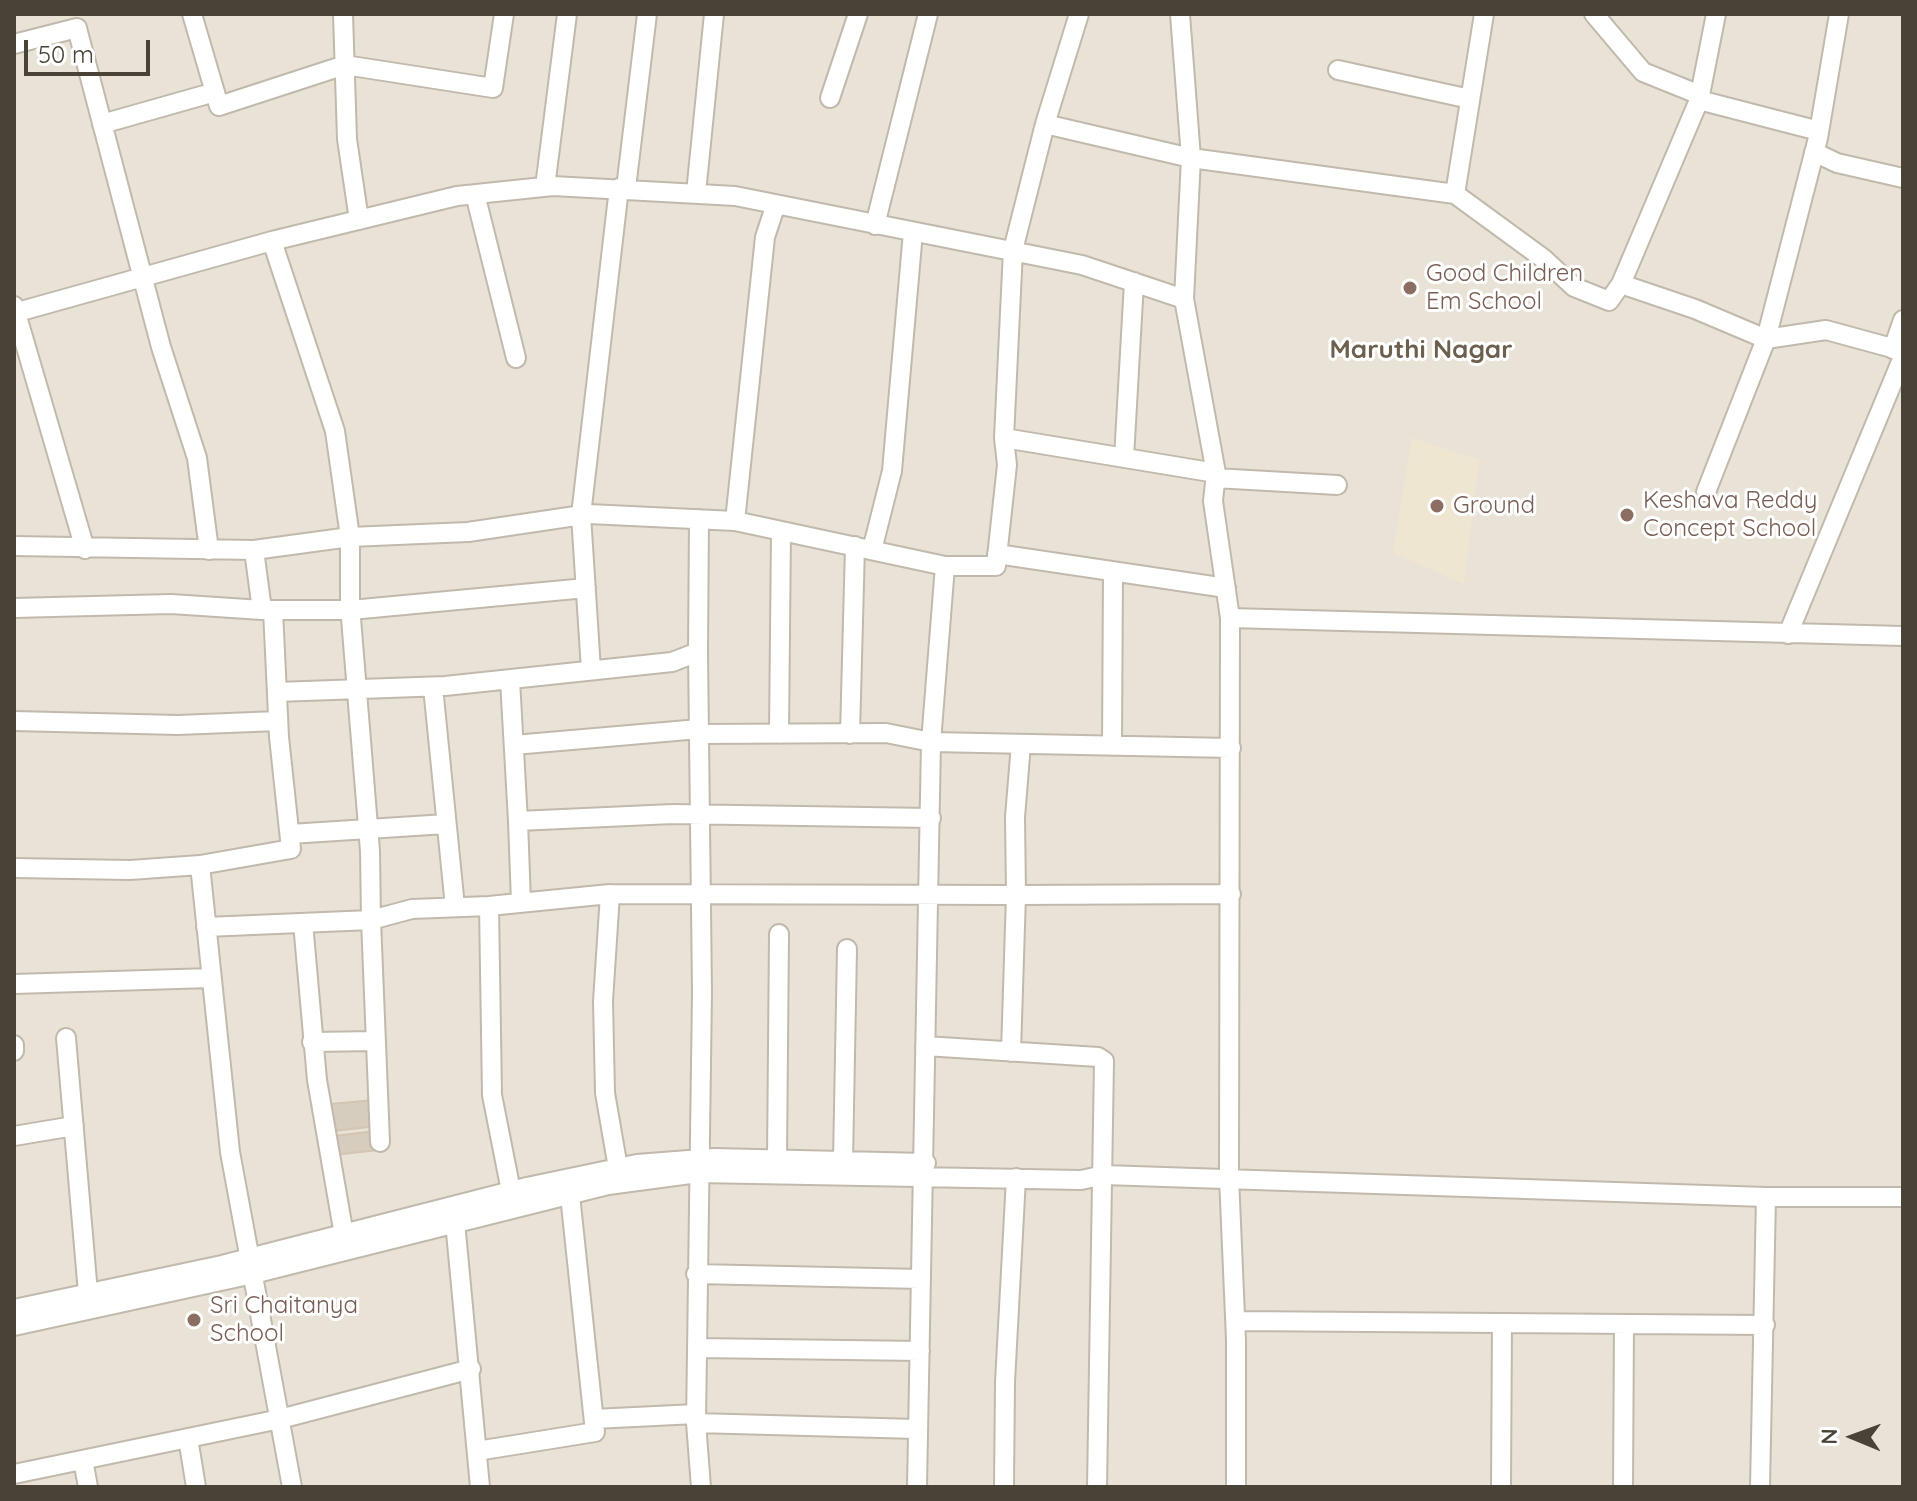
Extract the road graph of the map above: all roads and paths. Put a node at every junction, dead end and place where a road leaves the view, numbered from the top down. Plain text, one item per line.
1 (192, 14) edge
2 (343, 14) edge
3 (504, 14) edge
4 (567, 14) edge
5 (647, 14) edge
6 (714, 14) edge
7 (858, 14) edge
8 (928, 14) edge
9 (1079, 14) edge
10 (1180, 14) edge
11 (1484, 14) edge
12 (1594, 14) edge
13 (1716, 14) edge
14 (1839, 14) edge
15 (75, 21) edge
16 (14, 44) edge
17 (345, 65) junction
18 (1338, 70) dead end
19 (215, 92) junction
20 (830, 98) dead end
21 (1699, 98) junction
22 (1470, 99) junction
23 (102, 124) junction
24 (1045, 124) junction
25 (1819, 131) junction
26 (1814, 152) junction
27 (1191, 158) junction
28 (1903, 178) edge
29 (545, 187) junction
30 (622, 188) junction
31 (696, 193) junction
32 (475, 194) junction
33 (1455, 194) junction
34 (775, 207) junction
35 (359, 220) junction
36 (875, 225) junction
37 (913, 232) junction
38 (272, 241) junction
39 (1013, 250) junction
40 (143, 279) junction
41 (1134, 282) junction
42 (1621, 284) junction
43 (1184, 299) junction
44 (15, 311) edge
45 (1903, 320) edge
46 (1766, 339) junction
47 (1900, 352) edge
48 (516, 358) dead end
49 (1004, 438) junction
50 (1124, 458) junction
51 (1215, 475) junction
52 (1337, 485) dead end
53 (1706, 492) dead end
54 (581, 515) junction
55 (699, 519) junction
56 (735, 521) junction
57 (781, 531) junction
58 (350, 537) junction
59 (14, 546) edge
60 (864, 548) junction
61 (85, 549) junction
62 (209, 550) junction
63 (254, 550) junction
64 (997, 554) junction
65 (945, 566) junction
66 (1113, 573) junction
67 (586, 588) junction
68 (1226, 588) junction
69 (14, 608) edge
70 (267, 610) junction
71 (351, 610) junction
72 (1230, 618) junction
73 (1788, 634) junction
74 (1903, 636) edge
75 (698, 652) junction
76 (591, 670) junction
77 (510, 680) junction
78 (433, 687) junction
79 (357, 691) junction
80 (277, 692) junction
81 (14, 721) edge
82 (278, 721) junction
83 (699, 732) junction
84 (779, 734) junction
85 (850, 734) junction
86 (931, 742) junction
87 (1021, 744) junction
88 (514, 745) junction
89 (1112, 746) junction
90 (1231, 748) junction
91 (700, 815) junction
92 (931, 818) junction
93 (518, 821) junction
94 (446, 824) junction
95 (368, 828) junction
96 (290, 834) junction
97 (200, 865) junction
98 (14, 868) edge
99 (610, 894) junction
100 (1231, 894) junction
101 (700, 895) junction
102 (1016, 895) junction
103 (930, 896) junction
104 (521, 902) junction
105 (489, 906) junction
106 (455, 907) junction
107 (371, 920) junction
108 (303, 923) junction
109 (206, 927) junction
110 (779, 934) dead end
111 (847, 949) dead end
112 (211, 978) junction
113 (14, 984) edge
114 (66, 1038) dead end
115 (376, 1041) junction
116 (312, 1042) junction
117 (925, 1046) junction
118 (1011, 1052) junction
119 (74, 1126) junction
120 (14, 1136) edge
121 (380, 1142) dead end
122 (777, 1159) junction
123 (843, 1161) junction
124 (699, 1166) junction
125 (618, 1168) junction
126 (923, 1169) junction
127 (1100, 1175) junction
128 (1229, 1177) junction
129 (1016, 1178) junction
130 (511, 1191) junction
131 (570, 1195) junction
132 (1766, 1197) junction
133 (1903, 1197) edge
134 (454, 1214) junction
135 (344, 1235) junction
136 (252, 1266) junction
137 (696, 1274) junction
138 (921, 1279) junction
139 (88, 1293) junction
140 (14, 1309) edge
141 (1236, 1321) junction
142 (1502, 1323) junction
143 (1624, 1324) junction
144 (1765, 1325) junction
145 (14, 1326) edge
146 (698, 1348) junction
147 (920, 1351) junction
148 (471, 1369) junction
149 (696, 1418) junction
150 (280, 1419) junction
151 (594, 1419) junction
152 (917, 1429) junction
153 (188, 1438) junction
154 (477, 1451) junction
155 (83, 1460) junction
156 (14, 1474) edge
157 (88, 1487) edge
158 (196, 1487) edge
159 (292, 1487) edge
160 (480, 1487) edge
161 (701, 1487) edge
162 (917, 1487) edge
163 (1004, 1487) edge
164 (1097, 1487) edge
165 (1236, 1487) edge
166 (1501, 1487) edge
167 (1623, 1487) edge
168 (1760, 1487) edge

1 - 19 street
2 - 17 street
3 - 17 street
4 - 29 street
5 - 30 street
6 - 31 street
7 - 20 street
8 - 36 street
9 - 24 street
10 - 27 street
11 - 22 street
12 - 21 street
13 - 21 street
14 - 25 street
15 - 16 street
15 - 23 street
17 - 19 street
17 - 35 street
18 - 22 street
19 - 23 street
21 - 25 street
21 - 42 street
22 - 33 street
23 - 40 street
24 - 27 street
24 - 39 street
25 - 26 street
26 - 28 street
26 - 46 street
27 - 33 street
27 - 43 street
29 - 30 street
29 - 32 street
30 - 31 street
30 - 54 street
31 - 34 street
32 - 35 street
32 - 48 street
33 - 42 street
34 - 36 street
34 - 56 street
35 - 38 street
36 - 37 street
37 - 39 street
37 - 60 street
38 - 40 street
38 - 58 street
39 - 41 street
39 - 49 street
40 - 44 street
40 - 62 street
41 - 43 street
41 - 50 street
42 - 46 street
43 - 51 street
44 - 61 street
45 - 47 street
46 - 47 street
46 - 53 street
47 - 73 street
49 - 50 street
49 - 64 street
50 - 51 street
51 - 52 street
51 - 68 street
54 - 55 street
54 - 58 street
54 - 67 street
55 - 56 street
55 - 75 street
56 - 57 street
57 - 60 street
57 - 84 street
58 - 63 street
58 - 71 street
59 - 61 street
60 - 65 street
60 - 85 street
61 - 62 street
62 - 63 street
63 - 70 street
64 - 65 street
64 - 66 street
65 - 86 street
66 - 68 street
66 - 89 street
67 - 71 street
67 - 76 street
68 - 72 street
69 - 70 street
70 - 71 street
70 - 80 street
71 - 79 street
72 - 73 street
72 - 90 street
73 - 74 street
75 - 76 street
75 - 83 street
76 - 77 street
77 - 78 street
77 - 88 street
78 - 79 street
78 - 94 street
79 - 80 street
79 - 95 street
80 - 82 street
81 - 82 street
82 - 96 street
83 - 84 street
83 - 88 street
83 - 91 street
84 - 85 street
85 - 86 street
86 - 87 street
86 - 92 street
87 - 89 street
87 - 102 street
88 - 93 street
89 - 90 street
90 - 100 street
91 - 92 street
91 - 93 street
91 - 101 street
92 - 103 street
93 - 104 street
94 - 95 street
94 - 106 street
95 - 96 street
95 - 107 street
96 - 97 street
97 - 98 street
97 - 109 street
99 - 101 street
99 - 104 street
99 - 125 street
100 - 102 street
100 - 128 street
101 - 103 street
101 - 124 street
102 - 103 street
102 - 118 street
103 - 117 street
104 - 105 street
105 - 106 street
105 - 130 street
106 - 107 street
107 - 108 street
107 - 115 street
108 - 109 street
108 - 116 street
109 - 112 street
110 - 122 street
111 - 123 street
112 - 113 street
112 - 136 street
114 - 119 street
115 - 116 street
115 - 121 street
116 - 135 street
117 - 118 street
117 - 126 street
118 - 127 street
119 - 120 street
119 - 139 street
122 - 123 street
122 - 124 street
123 - 126 street
124 - 125 street
124 - 126 street
124 - 131 street
124 - 137 street
125 - 130 street
126 - 127 street
126 - 129 street
126 - 138 street
127 - 128 street
127 - 129 street
127 - 164 street
128 - 132 street
128 - 141 street
129 - 163 street
130 - 134 street
131 - 134 street
131 - 151 street
132 - 133 street
132 - 144 street
134 - 135 street
134 - 136 street
134 - 148 street
135 - 136 street
136 - 139 street
136 - 145 street
136 - 150 street
137 - 138 street
137 - 146 street
138 - 147 street
139 - 140 street
141 - 142 street
141 - 165 street
142 - 143 street
142 - 166 street
143 - 144 street
143 - 167 street
144 - 168 street
146 - 147 street
146 - 149 street
147 - 152 street
148 - 150 street
148 - 154 street
149 - 151 street
149 - 152 street
149 - 161 street
150 - 153 street
150 - 159 street
151 - 154 street
152 - 162 street
153 - 155 street
153 - 158 street
154 - 160 street
155 - 156 street
155 - 157 street

